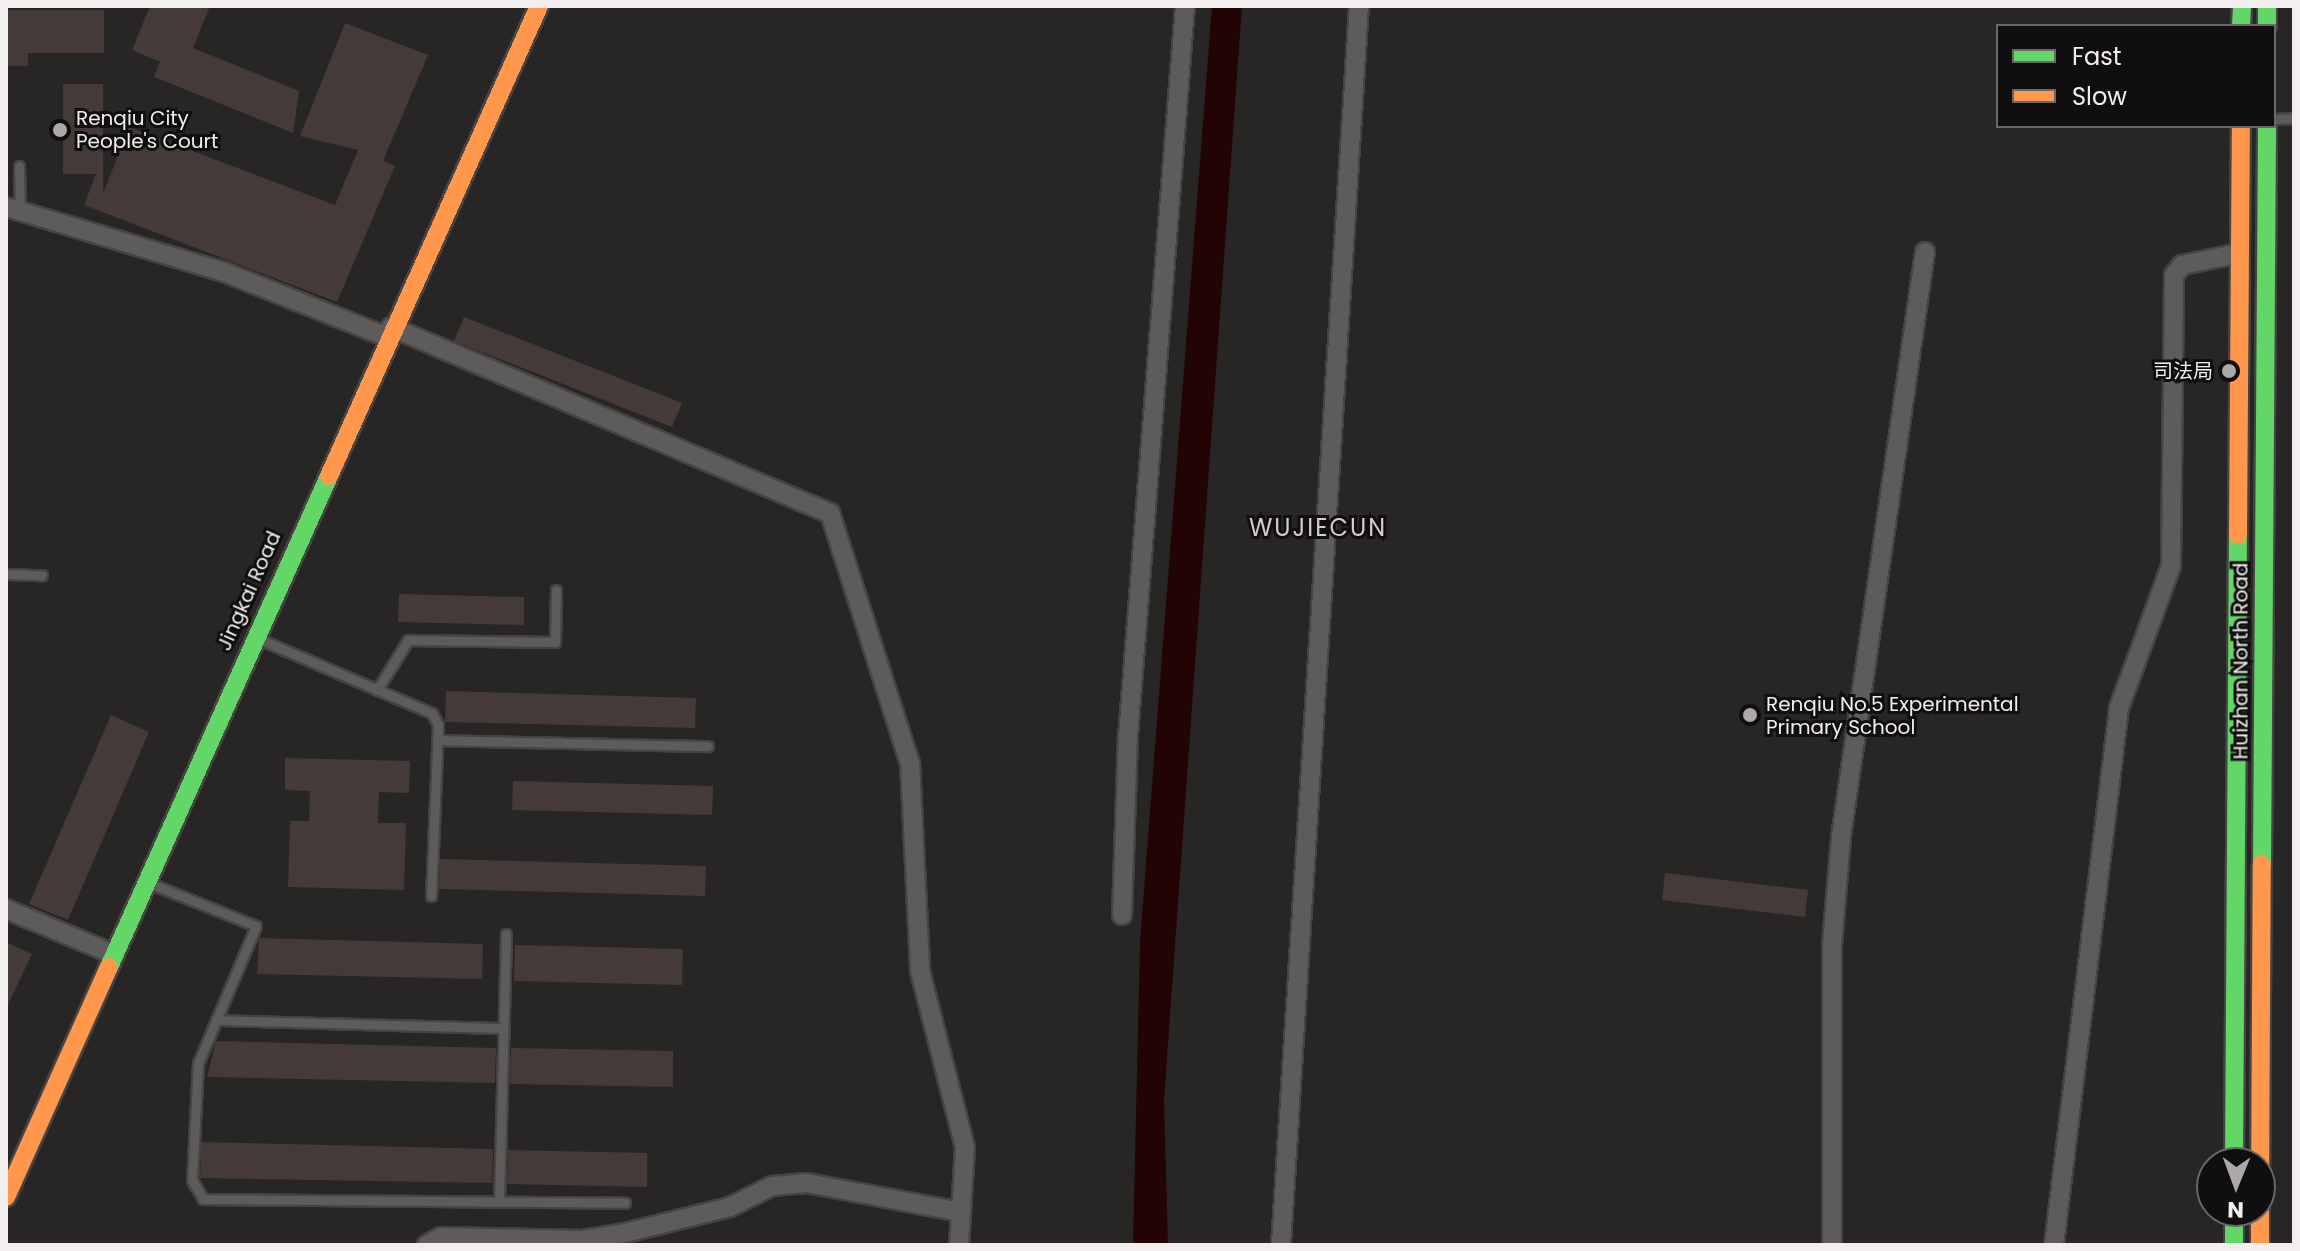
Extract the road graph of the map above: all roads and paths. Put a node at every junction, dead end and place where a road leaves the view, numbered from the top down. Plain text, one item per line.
1 (539, 6) edge
2 (1185, 6) edge
3 (1359, 6) edge
4 (2241, 128) edge
5 (2267, 128) edge
6 (19, 166) dead end
7 (13, 209) edge
8 (1925, 252) dead end
9 (2240, 253) junction
10 (389, 332) junction
11 (6, 574) edge
12 (42, 575) dead end
13 (556, 590) dead end
14 (253, 636) junction
15 (377, 690) junction
16 (437, 740) junction
17 (708, 746) dead end
18 (145, 882) junction
19 (431, 896) dead end
20 (6, 909) edge
21 (1122, 915) dead end
22 (506, 934) dead end
23 (113, 954) junction
24 (216, 1020) junction
25 (503, 1028) junction
26 (2234, 1147) edge
27 (2260, 1147) edge
28 (6, 1197) edge
29 (499, 1202) junction
30 (625, 1203) dead end
31 (961, 1212) junction
32 (427, 1245) edge
33 (959, 1245) edge
34 (1281, 1245) edge
35 (1832, 1245) edge
36 (2054, 1245) edge

1 - 10 main road, Jingkai Road
2 - 21 street
3 - 34 street
4 - 9 main road, Huizhan North Road
5 - 27 main road, Huizhan North Road
6 - 7 lane
7 - 10 street
8 - 35 street
9 - 26 main road, Huizhan North Road
9 - 36 street
10 - 14 main road, Jingkai Road
10 - 31 street
11 - 12 lane
13 - 15 lane
14 - 15 lane
14 - 18 main road, Jingkai Road
15 - 16 lane
16 - 17 lane
16 - 19 lane
18 - 23 main road, Jingkai Road
18 - 24 lane
20 - 23 street
22 - 25 lane
23 - 28 main road, Jingkai Road
24 - 25 lane
24 - 29 lane
25 - 29 lane
29 - 30 lane
31 - 32 street
31 - 33 street

